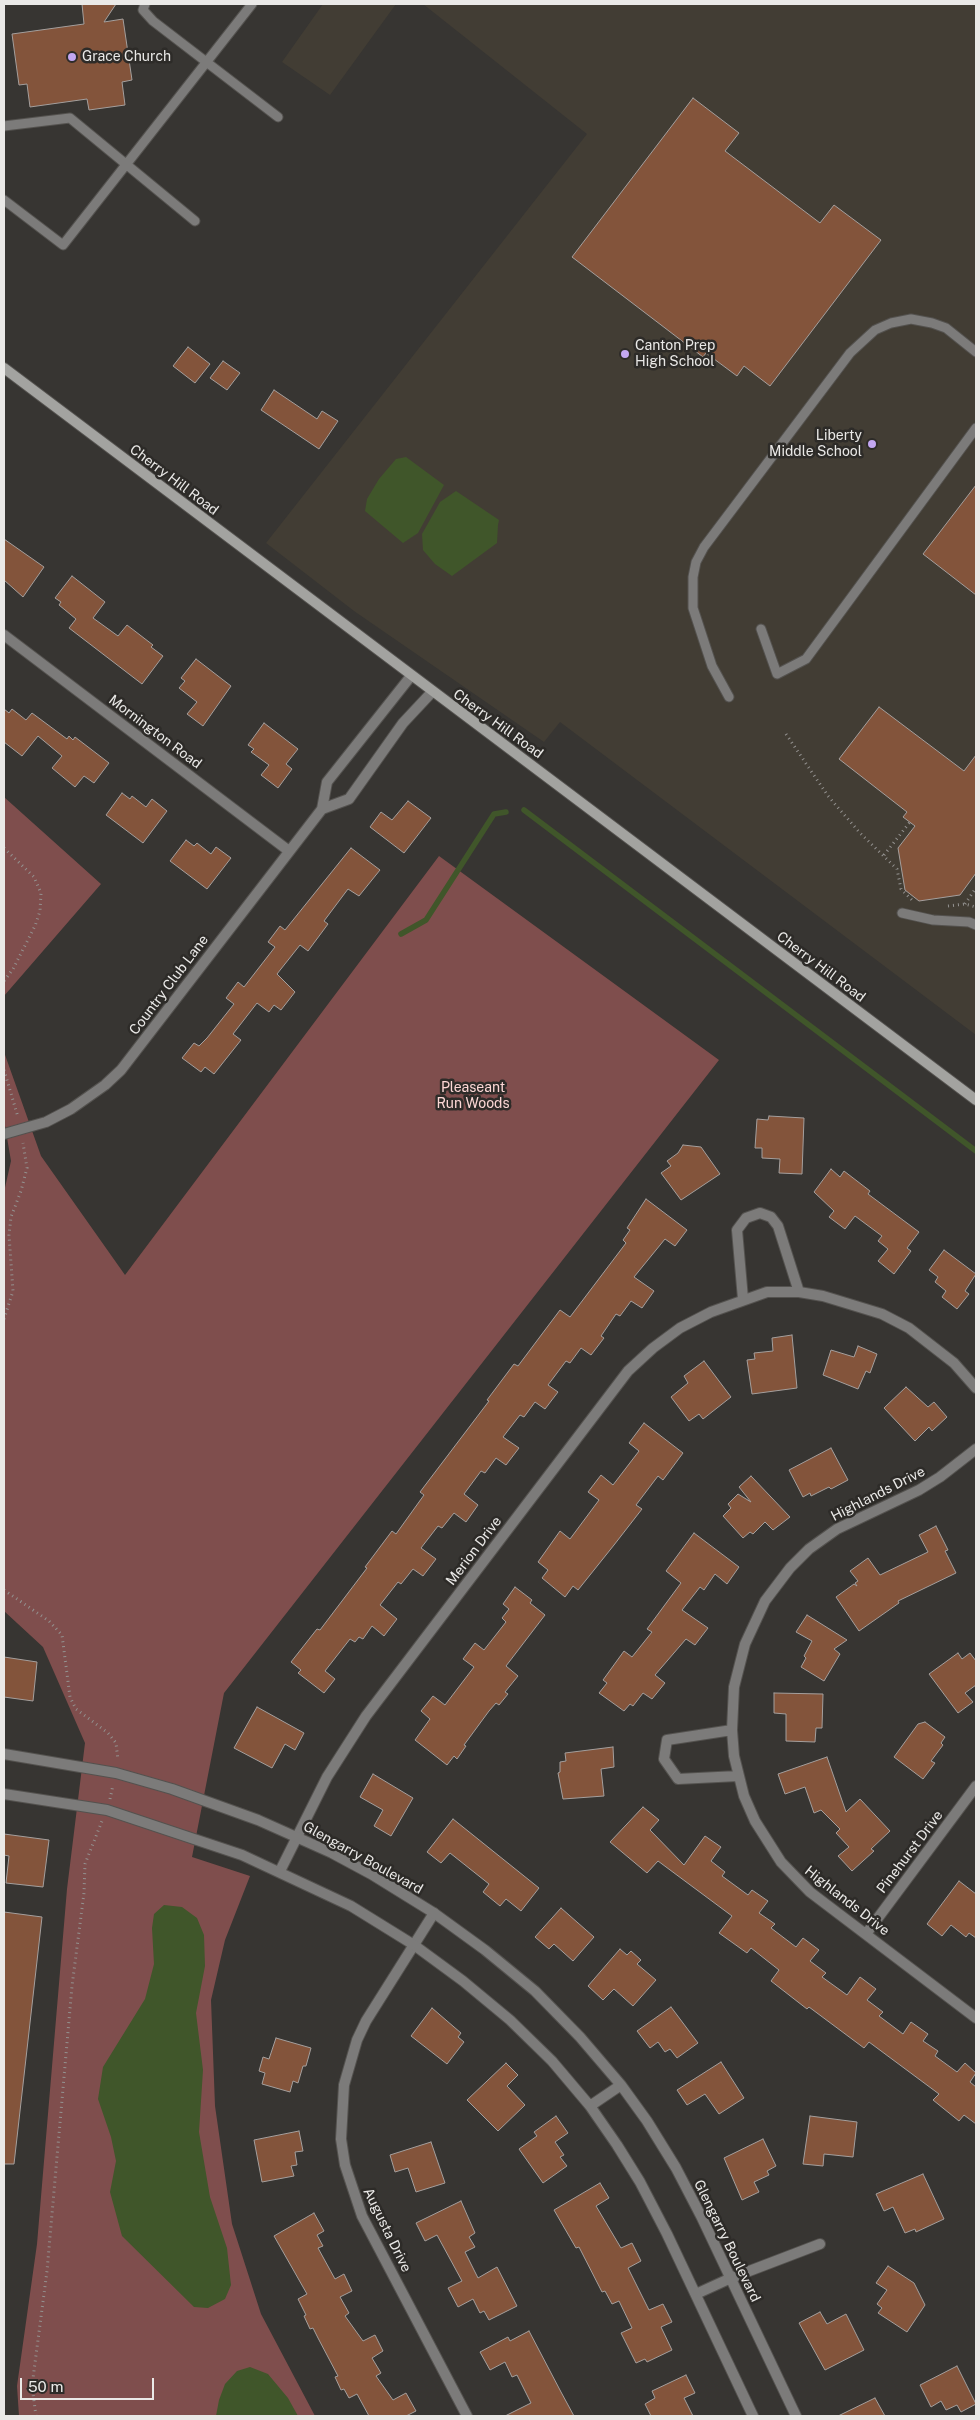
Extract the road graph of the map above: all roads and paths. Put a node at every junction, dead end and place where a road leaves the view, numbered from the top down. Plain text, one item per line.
1 (145, 4) edge
2 (252, 4) edge
3 (206, 62) junction
4 (278, 117) dead end
5 (4, 126) edge
6 (126, 164) junction
7 (4, 200) edge
8 (195, 221) dead end
9 (976, 352) edge
10 (4, 368) edge
11 (976, 428) edge
12 (761, 629) dead end
13 (4, 635) edge
14 (411, 676) junction
15 (432, 692) junction
16 (730, 697) dead end
17 (786, 734) dead end
18 (322, 809) junction
19 (910, 822) dead end
20 (4, 848) edge
21 (289, 851) junction
22 (884, 855) junction
23 (976, 888) edge
24 (917, 903) dead end
25 (965, 904) junction
26 (976, 906) edge
27 (943, 907) dead end
28 (902, 913) dead end
29 (976, 924) edge
30 (4, 981) edge
31 (4, 1070) edge
32 (976, 1100) edge
33 (21, 1130) junction
34 (4, 1134) edge
35 (799, 1292) junction
36 (743, 1299) junction
37 (4, 1318) edge
38 (976, 1388) edge
39 (976, 1449) edge
40 (4, 1590) edge
41 (732, 1730) junction
42 (4, 1754) edge
43 (116, 1773) junction
44 (738, 1776) junction
45 (976, 1786) edge
46 (4, 1794) edge
47 (107, 1810) junction
48 (296, 1836) junction
49 (280, 1871) junction
50 (434, 1913) junction
51 (866, 1934) junction
52 (414, 1945) junction
53 (976, 2018) edge
54 (621, 2085) junction
55 (590, 2106) junction
56 (820, 2244) dead end
57 (731, 2278) junction
58 (696, 2294) junction
59 (36, 2416) edge
60 (467, 2416) edge
61 (753, 2416) edge
62 (796, 2416) edge

1 - 3 lane
2 - 3 lane
3 - 4 lane
3 - 6 lane
5 - 6 lane
6 - 7 lane
6 - 8 lane
9 - 16 lane
10 - 14 main road, Cherry Hill Road
11 - 12 lane
13 - 21 street, Mornington Road
14 - 15 main road, Cherry Hill Road
14 - 18 street, Country Club Lane
15 - 18 street
15 - 32 main road, Cherry Hill Road
17 - 22 path
18 - 21 street, Country Club Lane
19 - 22 path
20 - 30 path
21 - 33 street, Country Club Lane
22 - 24 path
23 - 25 path
25 - 26 path
25 - 27 path
28 - 29 lane
31 - 33 path
33 - 34 street, Country Club Lane
33 - 37 path
35 - 36 street, Merion Drive
35 - 36 street
35 - 38 street, Merion Drive
36 - 48 street, Merion Drive
39 - 41 street, Highlands Drive
40 - 43 path
41 - 44 street, Highlands Drive
41 - 44 street
42 - 43 street, Glengarry Boulevard
43 - 47 path
43 - 48 street, Glengarry Boulevard
44 - 51 street, Highlands Drive
45 - 51 street, Pinehurst Drive
46 - 47 street
47 - 49 street
47 - 59 path
48 - 49 street, Merion Drive
48 - 50 street, Glengarry Boulevard
49 - 52 street
50 - 52 street, Augusta Drive
50 - 54 street, Glengarry Boulevard
51 - 53 street, Highlands Drive
52 - 55 street
52 - 60 street, Augusta Drive
54 - 55 street
54 - 57 street, Glengarry Boulevard
55 - 58 street
56 - 57 street
57 - 58 street
57 - 62 street, Glengarry Boulevard
58 - 61 street

